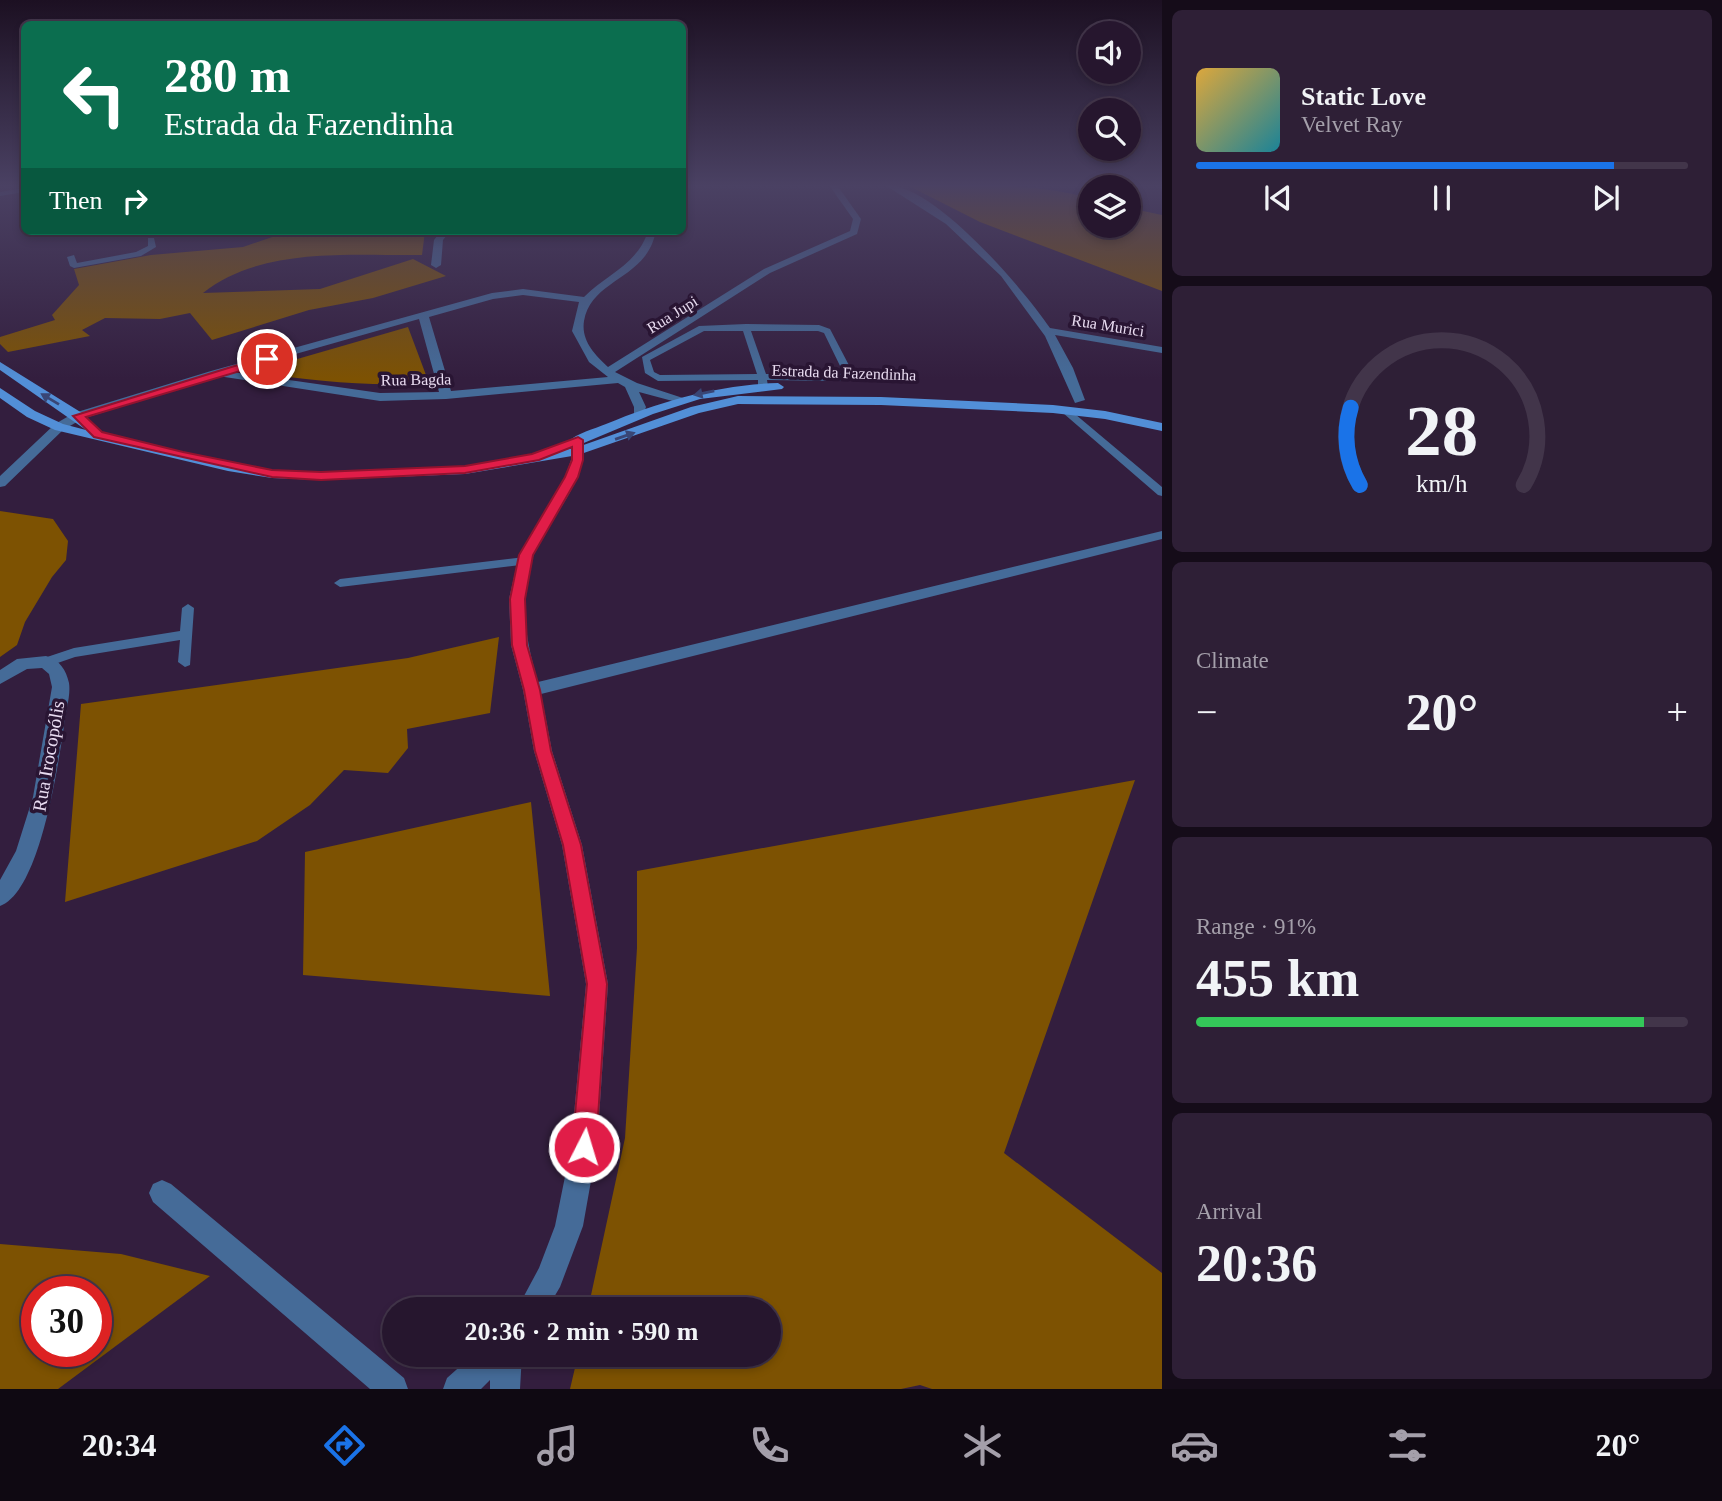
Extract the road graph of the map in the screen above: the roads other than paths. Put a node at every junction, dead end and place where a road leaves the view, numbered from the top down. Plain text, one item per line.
1 (146, 250) edge
2 (438, 250) edge
3 (644, 250) edge
4 (814, 250) edge
5 (979, 250) edge
6 (71, 257) dead end
7 (436, 265) dead end
8 (585, 300) junction
9 (424, 317) junction
10 (746, 327) junction
11 (1048, 331) junction
12 (1162, 350) edge
13 (0, 365) edge
14 (215, 373) junction
15 (613, 376) junction
16 (762, 382) junction
17 (631, 387) junction
18 (0, 392) edge
19 (446, 395) junction
20 (680, 399) junction
21 (1079, 400) junction
22 (1066, 411) junction
23 (638, 415) junction
24 (78, 416) junction
25 (1162, 417) edge
26 (59, 427) junction
27 (1162, 427) edge
28 (98, 434) junction
29 (578, 445) junction
30 (0, 483) edge
31 (1162, 493) edge
32 (1162, 535) edge
33 (525, 561) junction
34 (340, 583) dead end
35 (188, 608) dead end
36 (187, 634) junction
37 (46, 662) junction
38 (185, 662) dead end
39 (0, 678) edge
40 (532, 690) junction
41 (0, 897) edge
42 (162, 1193) dead end
43 (538, 1297) edge
44 (483, 1367) edge
45 (506, 1367) edge
46 (394, 1389) edge
47 (458, 1389) edge
48 (505, 1389) edge

1 - 6 lane
2 - 7 street
3 - 8 street
4 - 15 street, Rua Jupi
5 - 11 street
8 - 9 street
8 - 15 street
9 - 14 street
9 - 19 street
10 - 16 lane
10 - 16 lane
10 - 16 lane
11 - 12 street, Rua Murici
11 - 21 street
24 -> 13 main road, Estrada da Fazendinha
14 - 19 street, Rua Bagda
14 - 24 street
15 - 17 street
15 - 19 street, Rua Bagda
16 -> 20 main road, Estrada da Fazendinha
16 - 21 main road, Estrada da Fazendinha
17 - 20 street
17 - 23 street
18 - 26 main road, Estrada da Fazendinha
20 - 23 main road, Estrada da Fazendinha
21 - 25 main road, Estrada da Fazendinha
22 - 27 main road, Estrada da Fazendinha
29 -> 22 main road, Estrada da Fazendinha
22 - 31 lane
23 - 29 main road, Estrada da Fazendinha
24 - 26 street
24 - 28 main road, Estrada da Fazendinha
26 - 28 main road, Estrada da Fazendinha
26 - 30 street
28 - 29 main road, Estrada da Fazendinha
29 - 33 street
32 - 40 street
33 - 34 lane
33 - 40 street
35 - 36 lane
36 - 37 lane
36 - 38 lane
37 - 39 street
37 - 41 street, Rua Irocopólis
40 - 43 street
42 - 46 street
44 - 47 street
45 - 48 street

